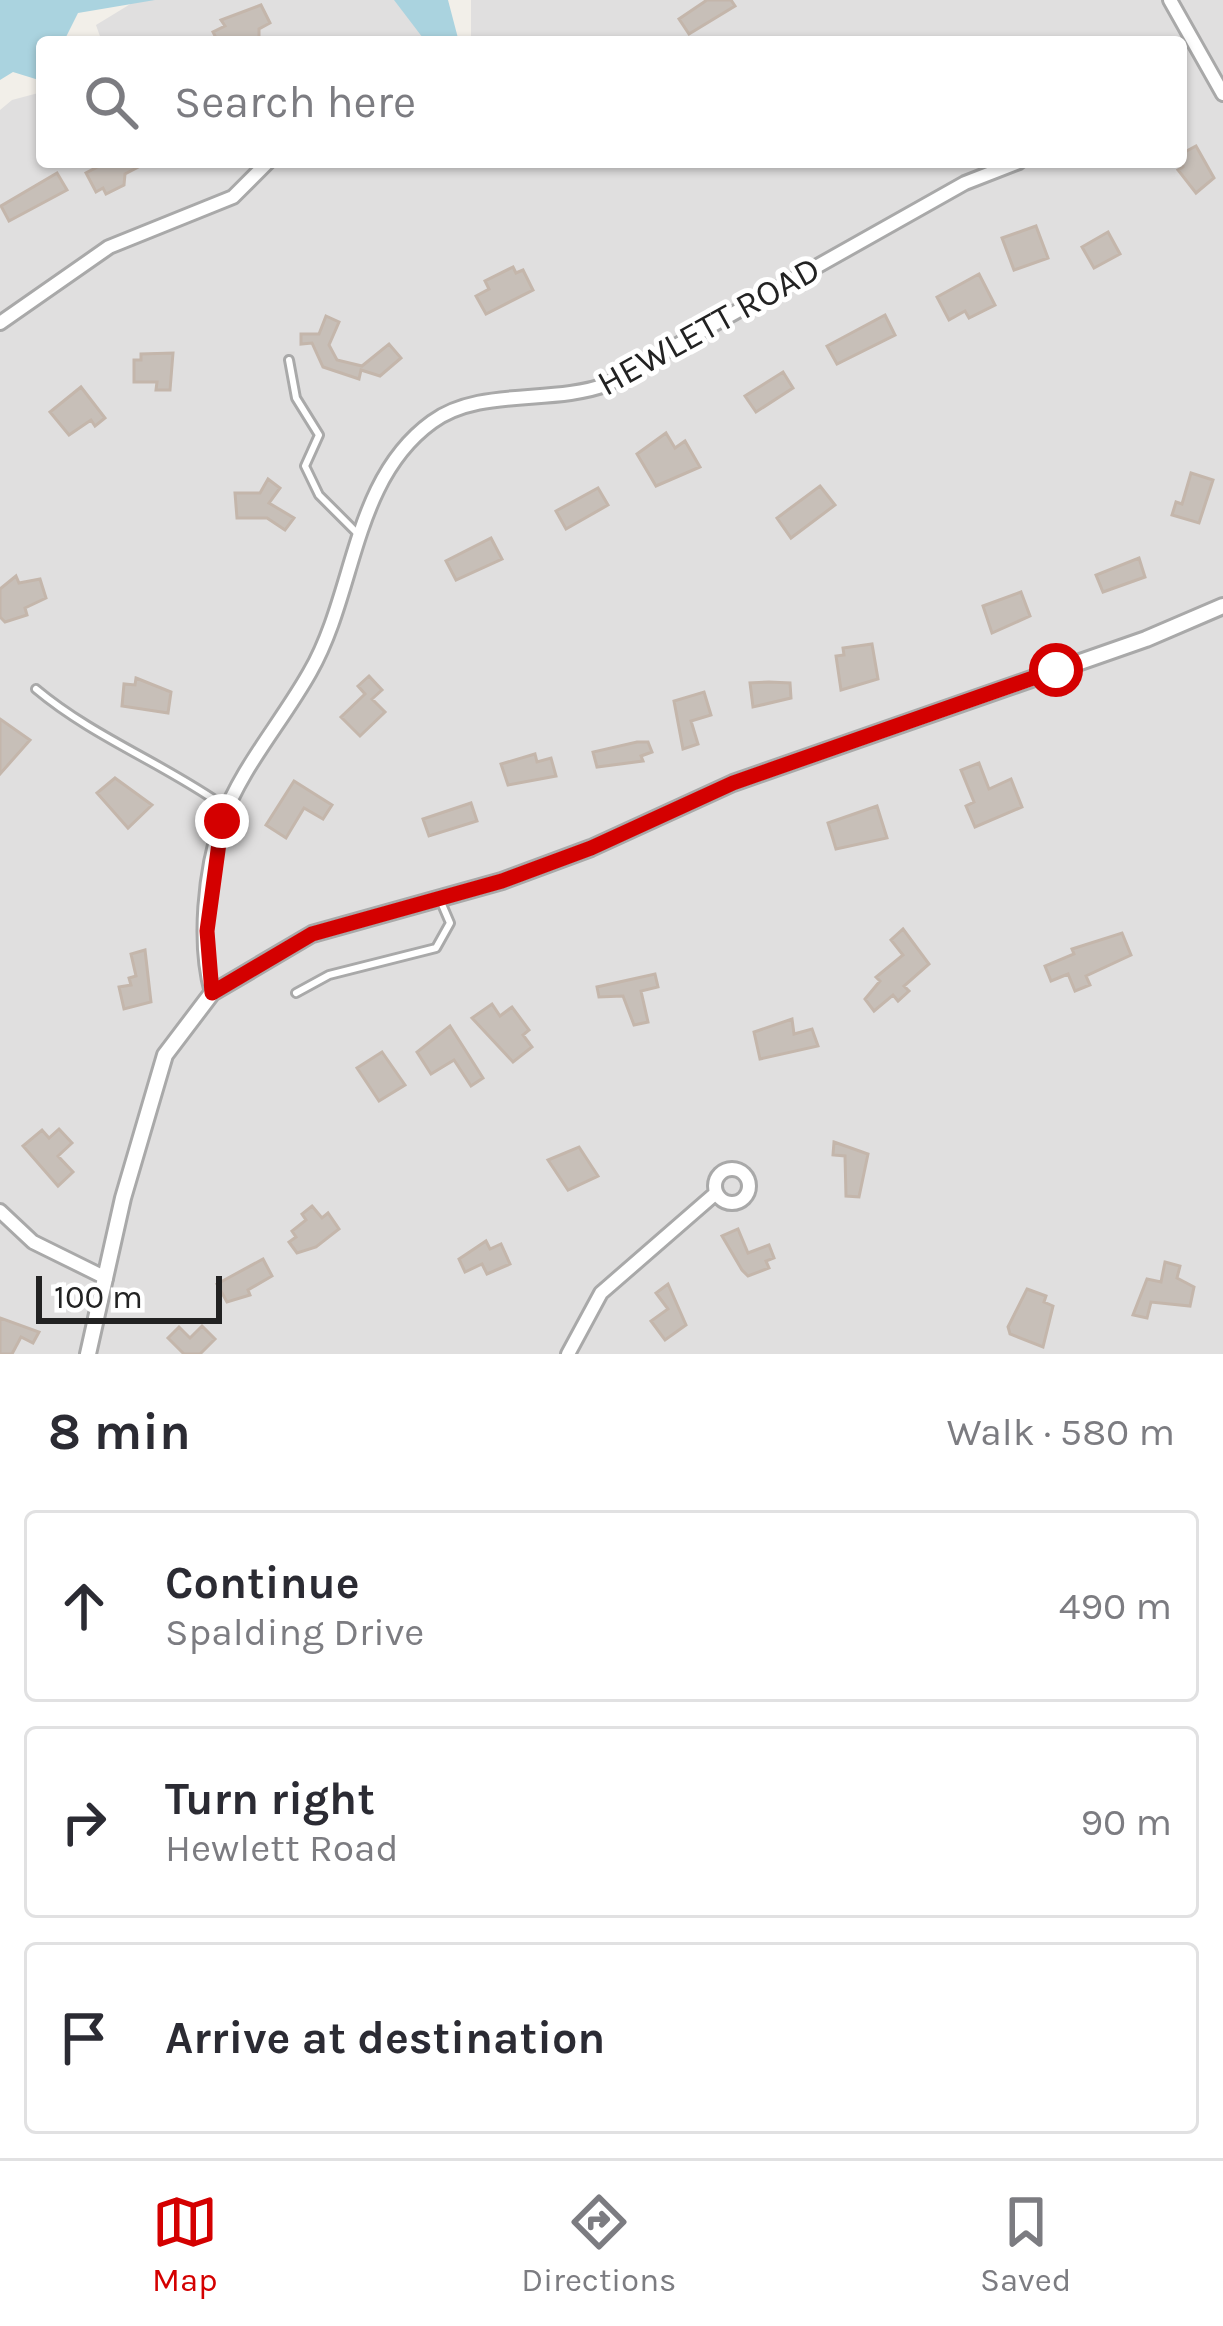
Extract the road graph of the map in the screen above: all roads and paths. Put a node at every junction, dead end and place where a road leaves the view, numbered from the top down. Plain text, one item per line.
1 (1170, 0) edge
2 (1223, 94) edge
3 (262, 168) edge
4 (1004, 168) edge
5 (0, 323) edge
6 (289, 361) dead end
7 (361, 536) junction
8 (1223, 606) edge
9 (37, 689) dead end
10 (228, 809) junction
11 (440, 898) junction
12 (212, 993) junction
13 (296, 993) dead end
14 (716, 1193) dead end
15 (0, 1211) edge
16 (106, 1278) junction
17 (88, 1354) edge
18 (568, 1354) edge

1 - 2 street
3 - 5 street
4 - 7 street, HEWLETT ROAD
6 - 7 lane
7 - 10 street, HEWLETT ROAD
8 - 11 street
9 - 10 lane
10 - 12 street, HEWLETT ROAD
11 - 12 street
11 - 13 lane
12 - 16 street
14 - 18 street
15 - 16 street
16 - 17 street

